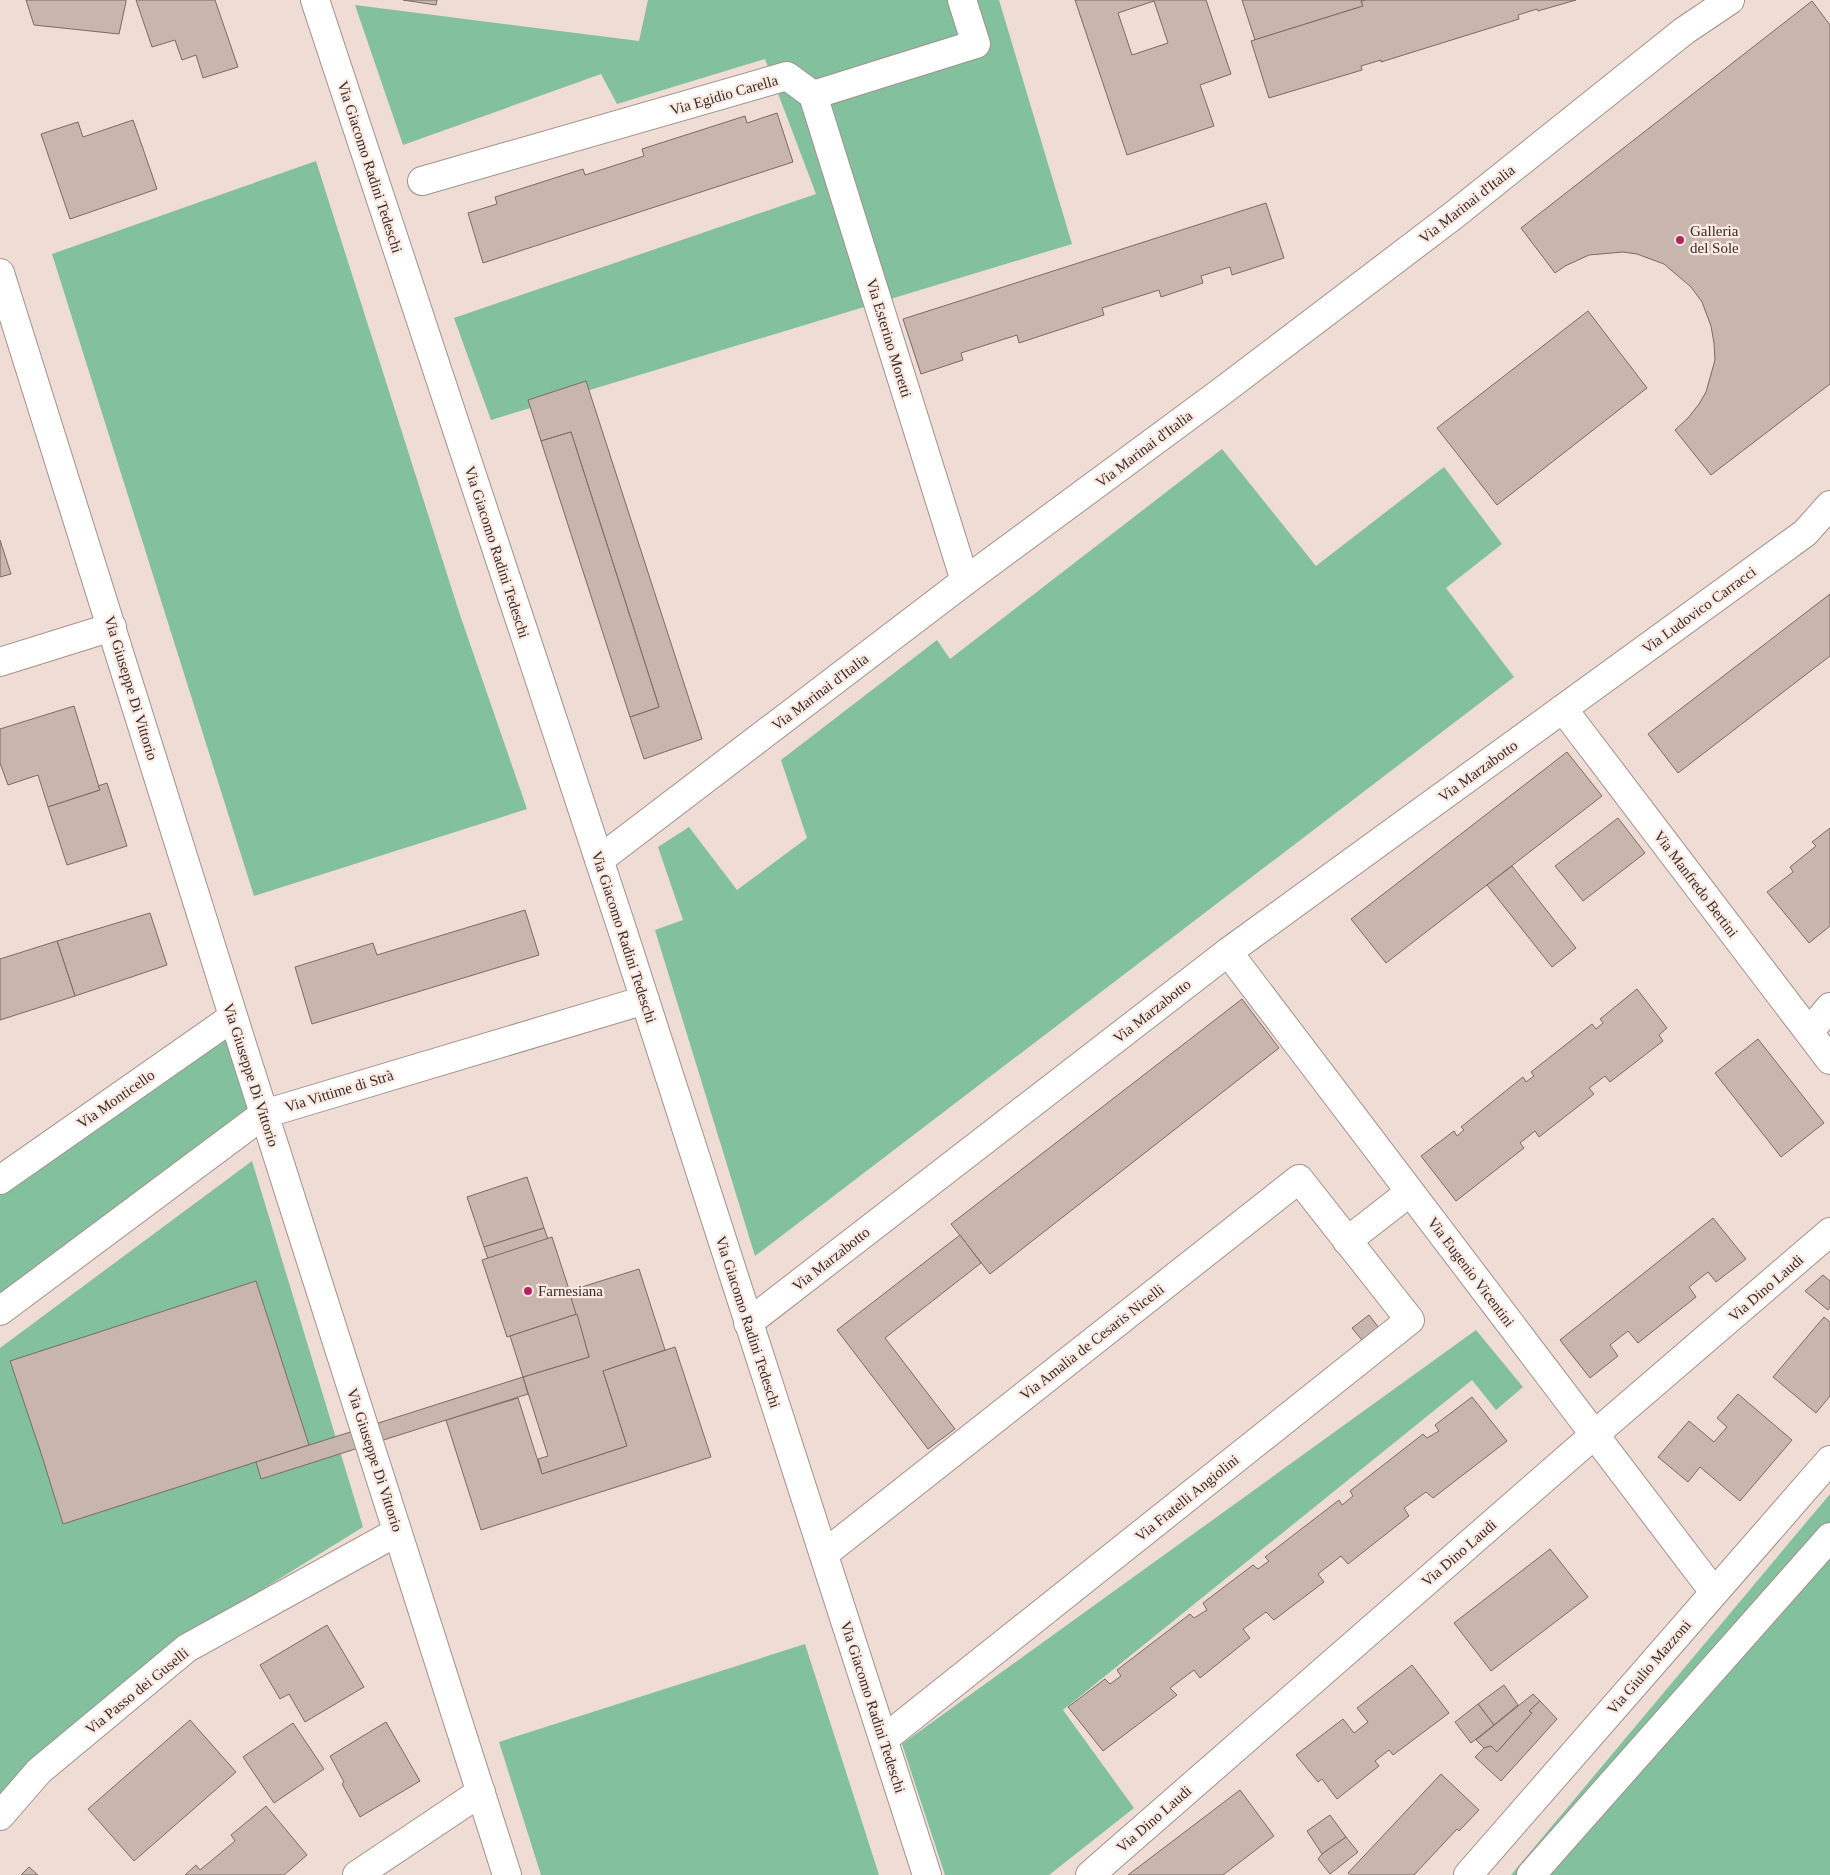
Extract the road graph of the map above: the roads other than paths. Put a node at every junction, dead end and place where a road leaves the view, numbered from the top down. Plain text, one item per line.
1 (315, 0) edge
2 (962, 0) edge
3 (1693, 0) edge
4 (1730, 0) edge
5 (1684, 31) junction
6 (813, 95) junction
7 (422, 181) dead end
8 (0, 272) edge
9 (1830, 505) edge
10 (965, 581) junction
11 (112, 627) junction
12 (0, 662) edge
13 (1562, 709) junction
14 (599, 860) junction
15 (1228, 952) junction
16 (645, 1000) junction
17 (1830, 1007) edge
18 (233, 1017) junction
19 (1809, 1032) junction
20 (1830, 1060) edge
21 (264, 1114) junction
22 (0, 1180) edge
23 (1410, 1192) junction
24 (1830, 1232) edge
25 (1347, 1241) junction
26 (0, 1311) edge
27 (748, 1323) junction
28 (1594, 1435) junction
29 (1830, 1460) edge
30 (398, 1532) junction
31 (1830, 1537) edge
32 (824, 1554) junction
33 (1714, 1592) junction
34 (884, 1739) junction
35 (481, 1792) junction
36 (0, 1816) edge
37 (357, 1875) edge
38 (507, 1875) edge
39 (928, 1875) edge
40 (1090, 1875) edge
41 (1468, 1875) edge
42 (1531, 1875) edge

1 - 14 street, Via Giacomo Radini Tedeschi
2 - 6 street
3 - 5 street
4 - 5 street, Via Marinai d'Italia
5 - 10 street, Via Marinai d'Italia
6 - 7 street, Via Egidio Carella
6 - 10 street, Via Esterino Moretti
8 - 11 street, Via Giuseppe Di Vittorio
9 - 13 street, Via Ludovico Carracci
10 - 14 street, Via Marinai d'Italia
11 - 12 street
11 - 18 street, Via Giuseppe Di Vittorio
13 - 15 street, Via Marzabotto
13 - 19 street, Via Manfredo Bertini
14 - 16 street, Via Giacomo Radini Tedeschi
15 - 23 street, Via Eugenio Vicentini
15 - 27 street, Via Marzabotto
16 - 21 street, Via Vittime di Strà
16 - 27 street, Via Giacomo Radini Tedeschi
17 - 19 street
18 - 21 street, Via Giuseppe Di Vittorio
18 - 22 street, Via Monticello
19 - 20 street, Via Manfredo Bertini
21 - 26 street, Via Vittime di Strà
21 - 30 street, Via Giuseppe Di Vittorio
23 - 25 street
23 - 28 street, Via Eugenio Vicentini
24 - 28 street, Via Dino Laudi
25 - 32 street, Via Amalia de Cesaris Nicelli
25 - 34 street, Via Fratelli Angiolini
27 - 32 street, Via Giacomo Radini Tedeschi
28 - 33 street, Via Eugenio Vicentini
28 - 40 street, Via Dino Laudi
29 - 33 street, Via Giulio Mazzoni
30 - 35 street, Via Giuseppe Di Vittorio
30 - 36 street, Via Passo dei Guselli
31 - 42 street
32 - 34 street, Via Giacomo Radini Tedeschi
33 - 41 street, Via Giulio Mazzoni
34 - 39 street, Via Giacomo Radini Tedeschi
35 - 37 street
35 - 38 street, Via Giuseppe Di Vittorio

